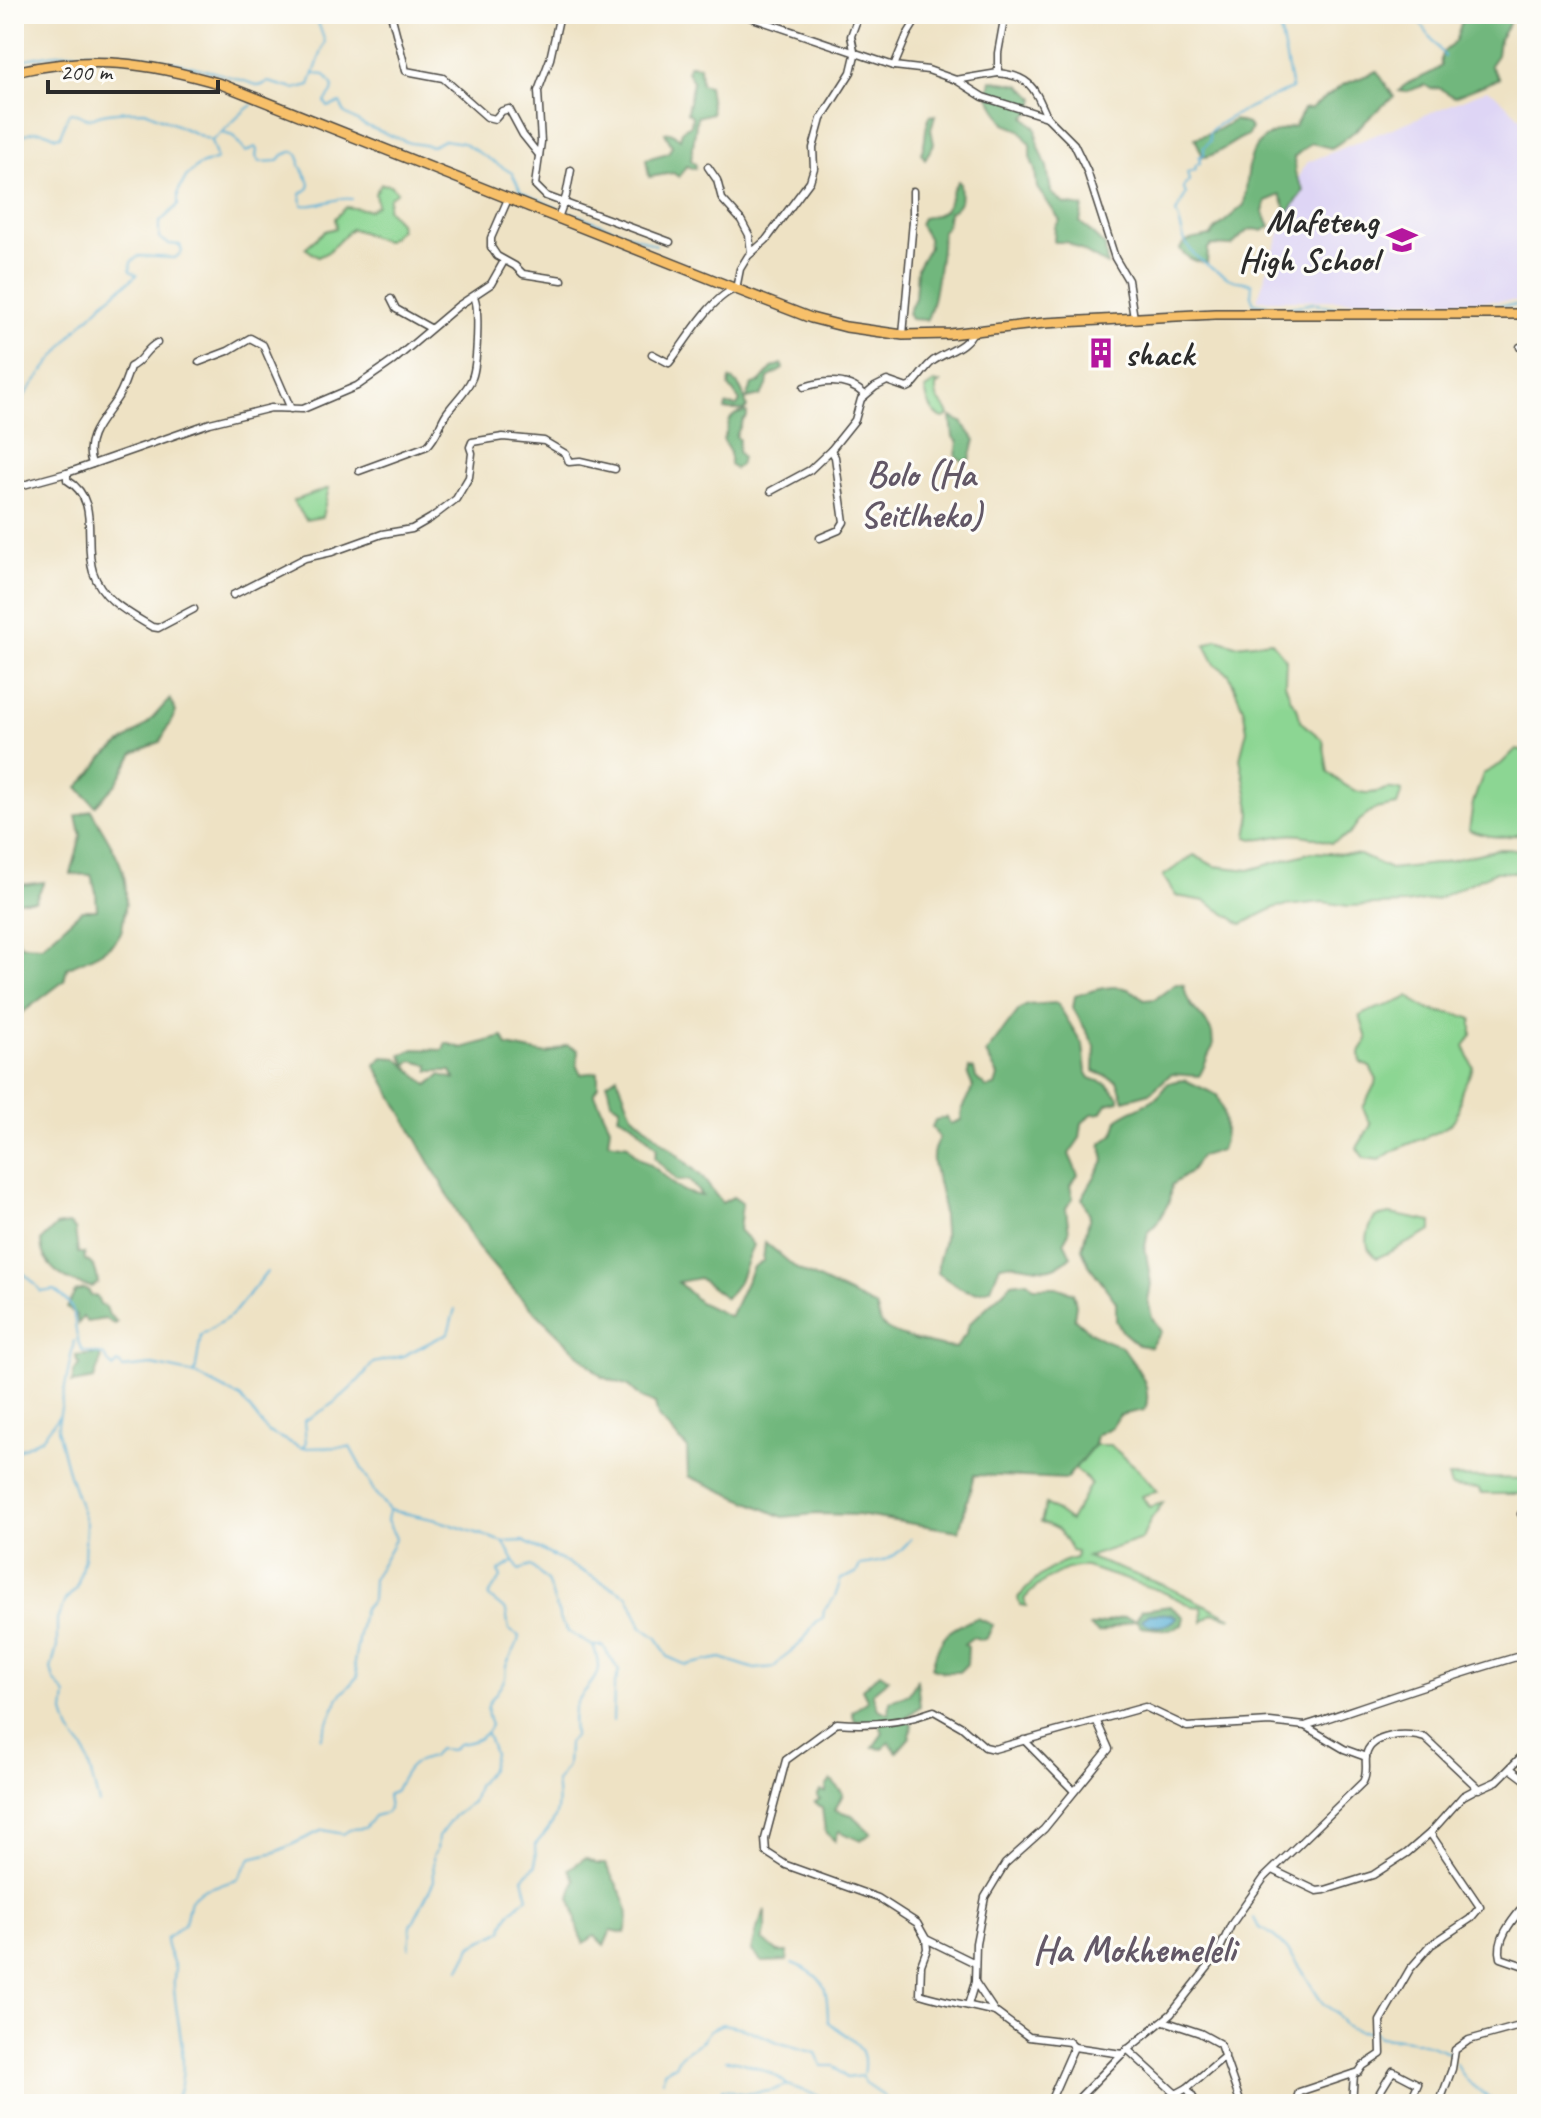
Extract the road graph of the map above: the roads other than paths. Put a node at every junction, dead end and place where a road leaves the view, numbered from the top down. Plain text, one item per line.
1 (391, 14) edge
2 (560, 14) edge
3 (741, 14) edge
4 (920, 14) edge
5 (1005, 14) edge
6 (857, 15) edge
7 (855, 55) junction
8 (894, 66) junction
9 (14, 72) edge
10 (998, 73) junction
11 (956, 80) junction
12 (1047, 117) junction
13 (539, 155) junction
14 (708, 167) dead end
15 (571, 170) dead end
16 (913, 191) dead end
17 (508, 199) junction
18 (563, 203) junction
19 (558, 218) junction
20 (670, 242) dead end
21 (751, 253) junction
22 (504, 261) junction
23 (562, 280) dead end
24 (736, 289) junction
25 (474, 297) junction
26 (391, 299) dead end
27 (1527, 314) edge
28 (1134, 318) junction
29 (430, 328) junction
30 (974, 330) junction
31 (903, 335) junction
32 (157, 343) dead end
33 (652, 354) dead end
34 (199, 362) dead end
35 (804, 387) dead end
36 (865, 395) junction
37 (291, 409) junction
38 (831, 450) junction
39 (92, 464) junction
40 (615, 469) dead end
41 (359, 471) dead end
42 (67, 473) junction
43 (16, 487) edge
44 (771, 491) dead end
45 (820, 538) dead end
46 (233, 595) dead end
47 (194, 609) dead end
48 (1527, 1654) edge
49 (1097, 1722) junction
50 (1305, 1726) junction
51 (1024, 1740) junction
52 (1527, 1751) edge
53 (1366, 1757) junction
54 (1511, 1769) junction
55 (1527, 1781) edge
56 (1476, 1789) junction
57 (1073, 1790) junction
58 (1430, 1833) junction
59 (1273, 1870) junction
60 (1527, 1902) edge
61 (1516, 1916) junction
62 (1527, 1917) edge
63 (926, 1939) junction
64 (975, 1963) junction
65 (1527, 1967) edge
66 (975, 1982) junction
67 (968, 2005) junction
68 (995, 2012) junction
69 (1164, 2021) junction
70 (1527, 2024) edge
71 (1074, 2047) junction
72 (1124, 2052) junction
73 (1225, 2056) junction
74 (1354, 2074) junction
75 (1187, 2088) junction
76 (1409, 2102) edge
77 (1238, 2103) edge
78 (1049, 2104) edge
79 (1073, 2104) edge
80 (1197, 2104) edge
81 (1295, 2104) edge
82 (1352, 2104) edge
83 (1378, 2104) edge
84 (1423, 2104) edge
85 (1439, 2104) edge

1 - 13 street
2 - 13 street
3 - 7 street
4 - 8 street
5 - 10 street
6 - 7 street
7 - 8 street
7 - 21 street
8 - 11 street
9 - 17 main road
10 - 11 street
10 - 12 street
11 - 12 street
12 - 28 street
13 - 18 street
14 - 21 street
15 - 18 street
16 - 31 street
17 - 19 main road
17 - 22 street
18 - 19 street
18 - 20 street
19 - 24 main road
21 - 24 street
22 - 23 street
22 - 25 street
24 - 31 main road
24 - 33 street
25 - 29 street
25 - 41 street
26 - 29 street
27 - 28 main road
28 - 30 main road
29 - 37 street
30 - 31 main road
30 - 36 street
32 - 39 street
34 - 37 street
35 - 36 street
36 - 38 street
37 - 39 street
38 - 44 street
38 - 45 street
39 - 42 street
40 - 46 street
42 - 43 street
42 - 47 street
48 - 50 street
49 - 50 street
49 - 51 street
49 - 57 street
50 - 53 street
51 - 57 street
51 - 63 street
52 - 54 street
53 - 56 street
53 - 59 street
54 - 55 street
54 - 56 street
56 - 58 street
57 - 64 street
58 - 59 street
58 - 74 street
59 - 69 street
60 - 61 street
61 - 62 street
61 - 65 street
63 - 64 street
63 - 67 street
64 - 66 street
66 - 67 street
66 - 68 street
67 - 68 street
68 - 71 street
69 - 72 street
69 - 73 street
70 - 85 street
71 - 72 street
71 - 78 street
72 - 75 street
72 - 79 street
73 - 75 street
73 - 77 street
74 - 81 street
74 - 82 street
75 - 80 street
76 - 83 street
76 - 84 street

